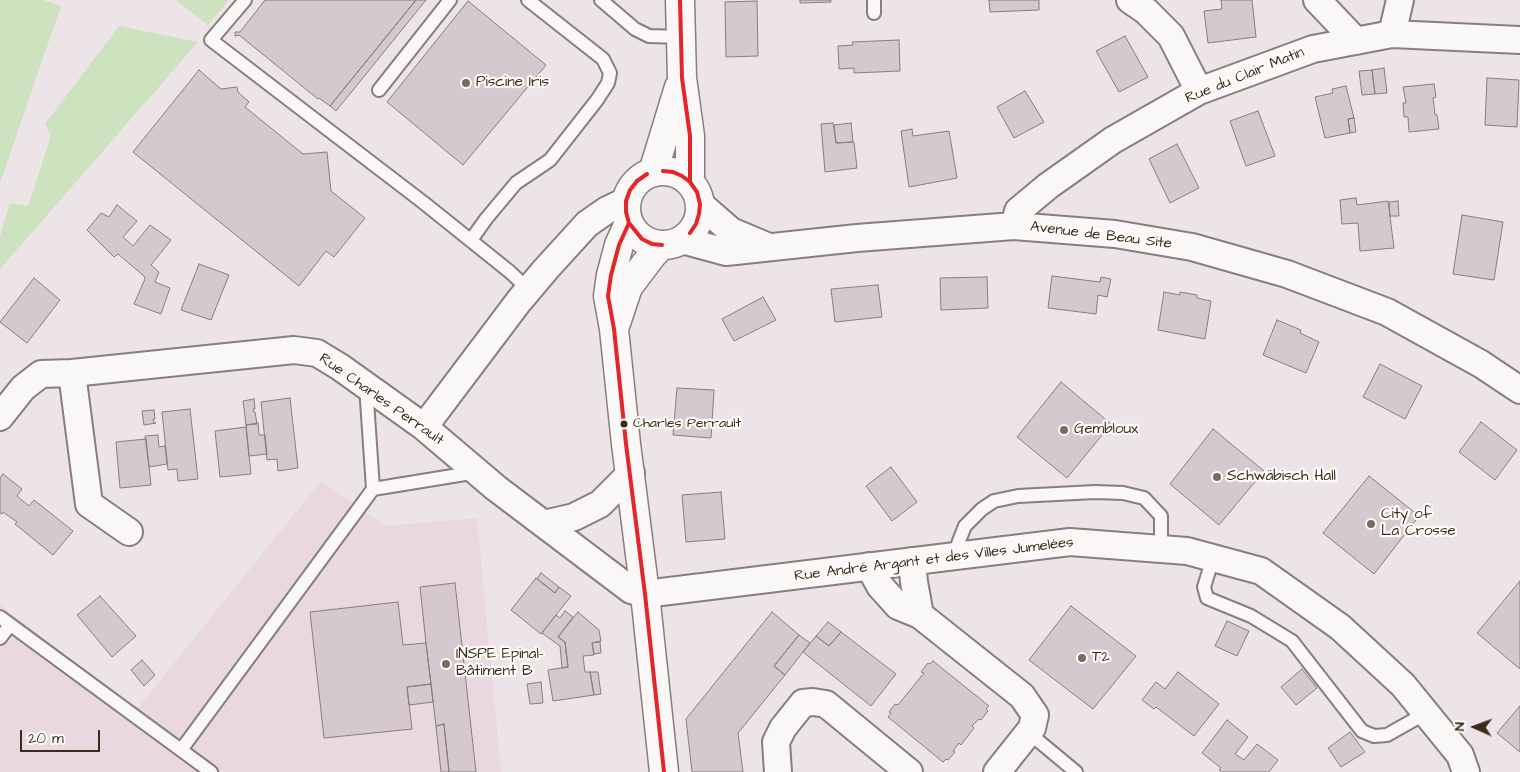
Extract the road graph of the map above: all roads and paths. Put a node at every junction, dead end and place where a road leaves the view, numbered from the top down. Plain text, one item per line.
1 (244, 0) edge
2 (450, 0) edge
3 (528, 0) edge
4 (601, 0) edge
5 (680, 0) edge
6 (1130, 0) edge
7 (1317, 0) edge
8 (1400, 0) edge
9 (1392, 34) junction
10 (681, 37) junction
11 (1520, 40) edge
12 (1356, 41) junction
13 (682, 78) junction
14 (379, 90) dead end
15 (1199, 91) junction
16 (653, 172) junction
17 (695, 193) junction
18 (628, 212) junction
19 (1014, 226) junction
20 (471, 240) junction
21 (672, 243) junction
22 (772, 248) junction
23 (529, 290) junction
24 (614, 329) junction
25 (72, 373) junction
26 (366, 386) junction
27 (1520, 390) edge
28 (3, 407) edge
29 (424, 427) junction
30 (477, 472) junction
31 (631, 473) junction
32 (373, 489) junction
33 (544, 524) junction
34 (129, 532) dead end
35 (1161, 549) junction
36 (955, 555) junction
37 (1213, 558) junction
38 (912, 561) junction
39 (869, 566) junction
40 (645, 594) junction
41 (920, 615) junction
42 (5, 621) edge
43 (0, 638) edge
44 (1426, 713) junction
45 (1028, 733) junction
46 (181, 750) junction
47 (211, 772) edge
48 (664, 772) edge
49 (778, 772) edge
50 (909, 772) edge
51 (997, 772) edge
52 (1076, 772) edge
53 (1466, 772) edge

1 - 20 lane
2 - 14 lane
3 - 20 lane
4 - 10 lane
5 - 10 street
6 - 15 street
7 - 12 street
8 - 9 street
9 - 11 street, Rue du Clair Matin
9 - 12 street, Rue du Clair Matin
10 - 13 street
12 - 15 street, Rue du Clair Matin
13 - 16 street
13 - 17 street
15 - 19 street, Rue du Clair Matin
16 - 17 street
16 - 18 street
17 - 21 street
17 - 22 street, Avenue de Beau Site
18 - 21 street
18 - 23 street
18 - 24 street
19 - 22 street, Avenue de Beau Site
19 - 27 street, Avenue de Beau Site
20 - 23 lane
21 - 22 street, Avenue de Beau Site
21 - 24 street
23 - 29 street
24 - 31 street
25 - 26 street, Rue Charles Perrault
25 - 28 street, Rue Charles Perrault
25 - 34 street
26 - 29 street, Rue Charles Perrault
26 - 32 lane
29 - 30 street, Rue Charles Perrault
30 - 32 lane
30 - 33 street, Rue Charles Perrault
31 - 33 street
31 - 40 street
32 - 46 lane
33 - 40 street, Rue Charles Perrault
35 - 36 street, Rue André Argant et des Villes Jumelées
35 - 36 lane
35 - 37 street, Rue André Argant et des Villes Jumelées
36 - 38 street, Rue André Argant et des Villes Jumelées
37 - 44 street, Rue André Argant et des Villes Jumelées
37 - 44 lane
38 - 39 street, Rue André Argant et des Villes Jumelées
38 - 41 street
39 - 40 street, Rue André Argant et des Villes Jumelées
39 - 41 street
40 - 48 street
41 - 45 street
42 - 43 lane
42 - 46 lane
44 - 53 street, Rue André Argant et des Villes Jumelées
45 - 51 street
45 - 52 lane
46 - 47 lane
49 - 50 street

